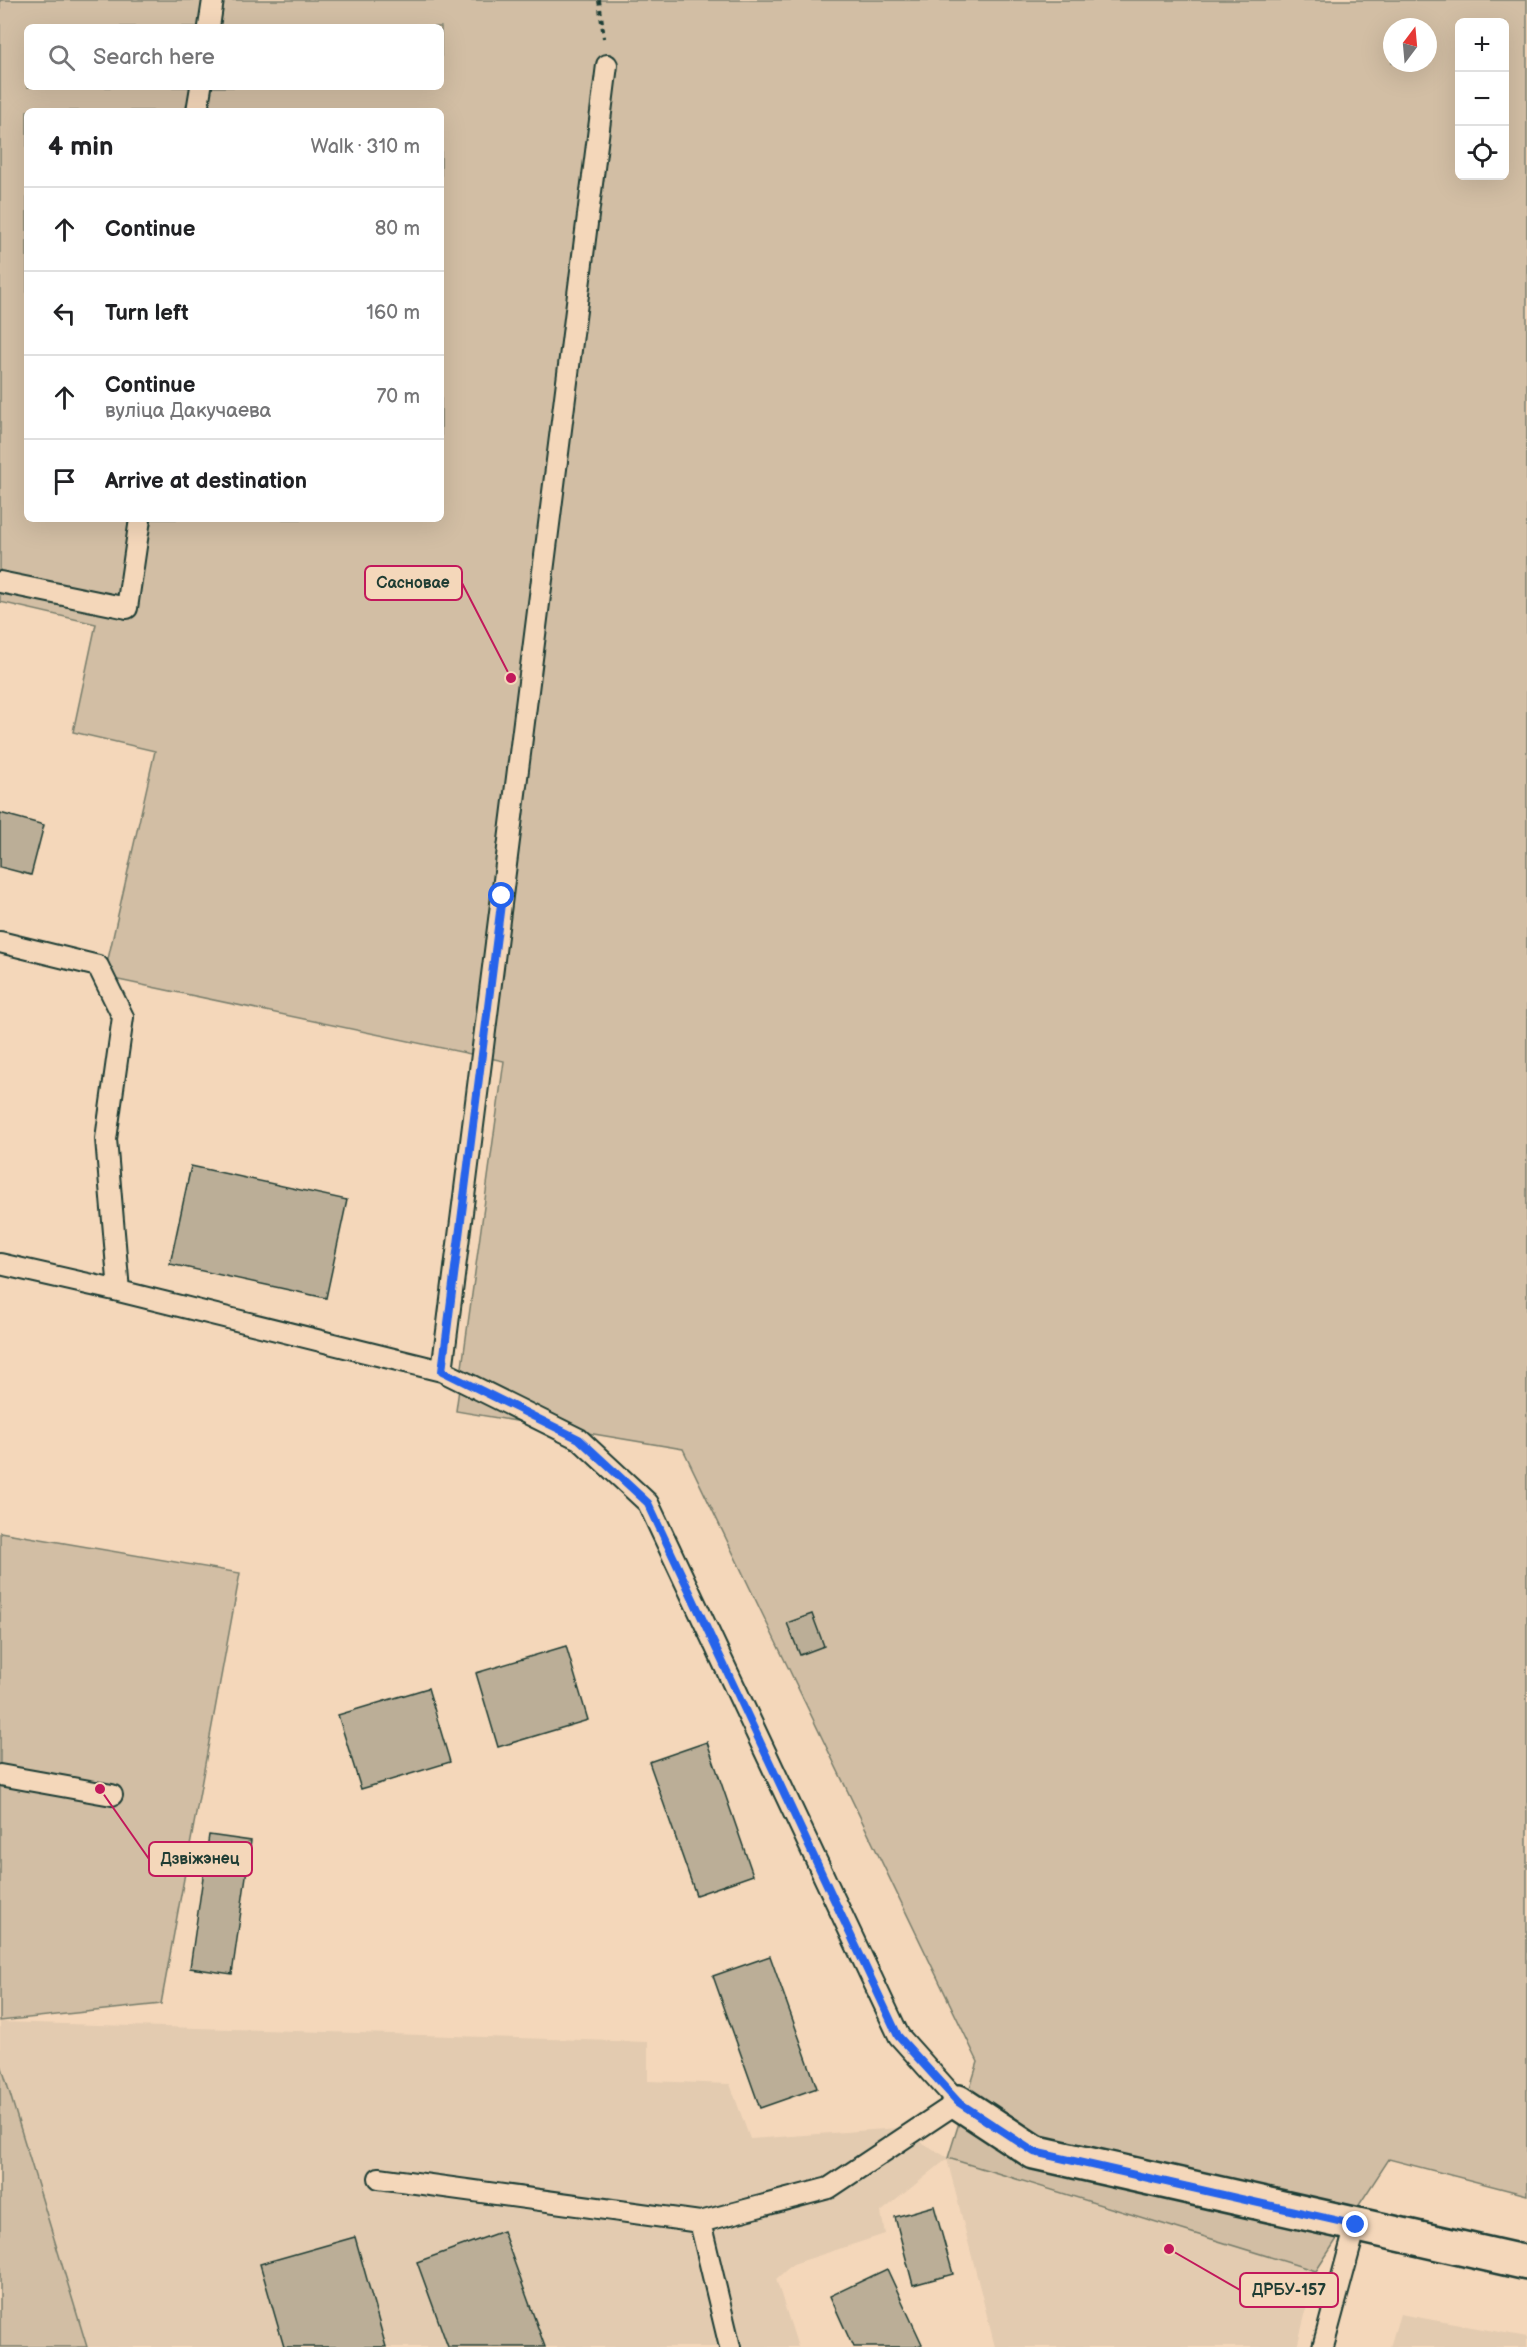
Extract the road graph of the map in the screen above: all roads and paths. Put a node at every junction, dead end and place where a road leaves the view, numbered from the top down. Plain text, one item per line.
1 (213, 0) edge
2 (599, 0) edge
3 (209, 24) edge
4 (607, 65) joint
5 (200, 90) edge
6 (198, 108) edge
7 (140, 522) edge
8 (0, 582) edge
9 (0, 942) edge
10 (0, 1264) edge
11 (119, 1291) junction
12 (442, 1371) junction
13 (0, 1775) edge
14 (112, 1796) dead end
15 (958, 2102) junction
16 (379, 2178) dead end
17 (700, 2222) junction
18 (1356, 2225) junction
19 (1527, 2263) edge
20 (730, 2347) edge
21 (1323, 2347) edge

1 - 3 lane
2 - 4 path
4 - 12 lane
5 - 6 lane
7 - 8 lane
9 - 11 lane
10 - 11 lane
11 - 12 lane
12 - 15 lane
13 - 14 lane
15 - 17 lane
15 - 18 street
16 - 17 lane
17 - 20 lane
18 - 19 street
18 - 21 lane

